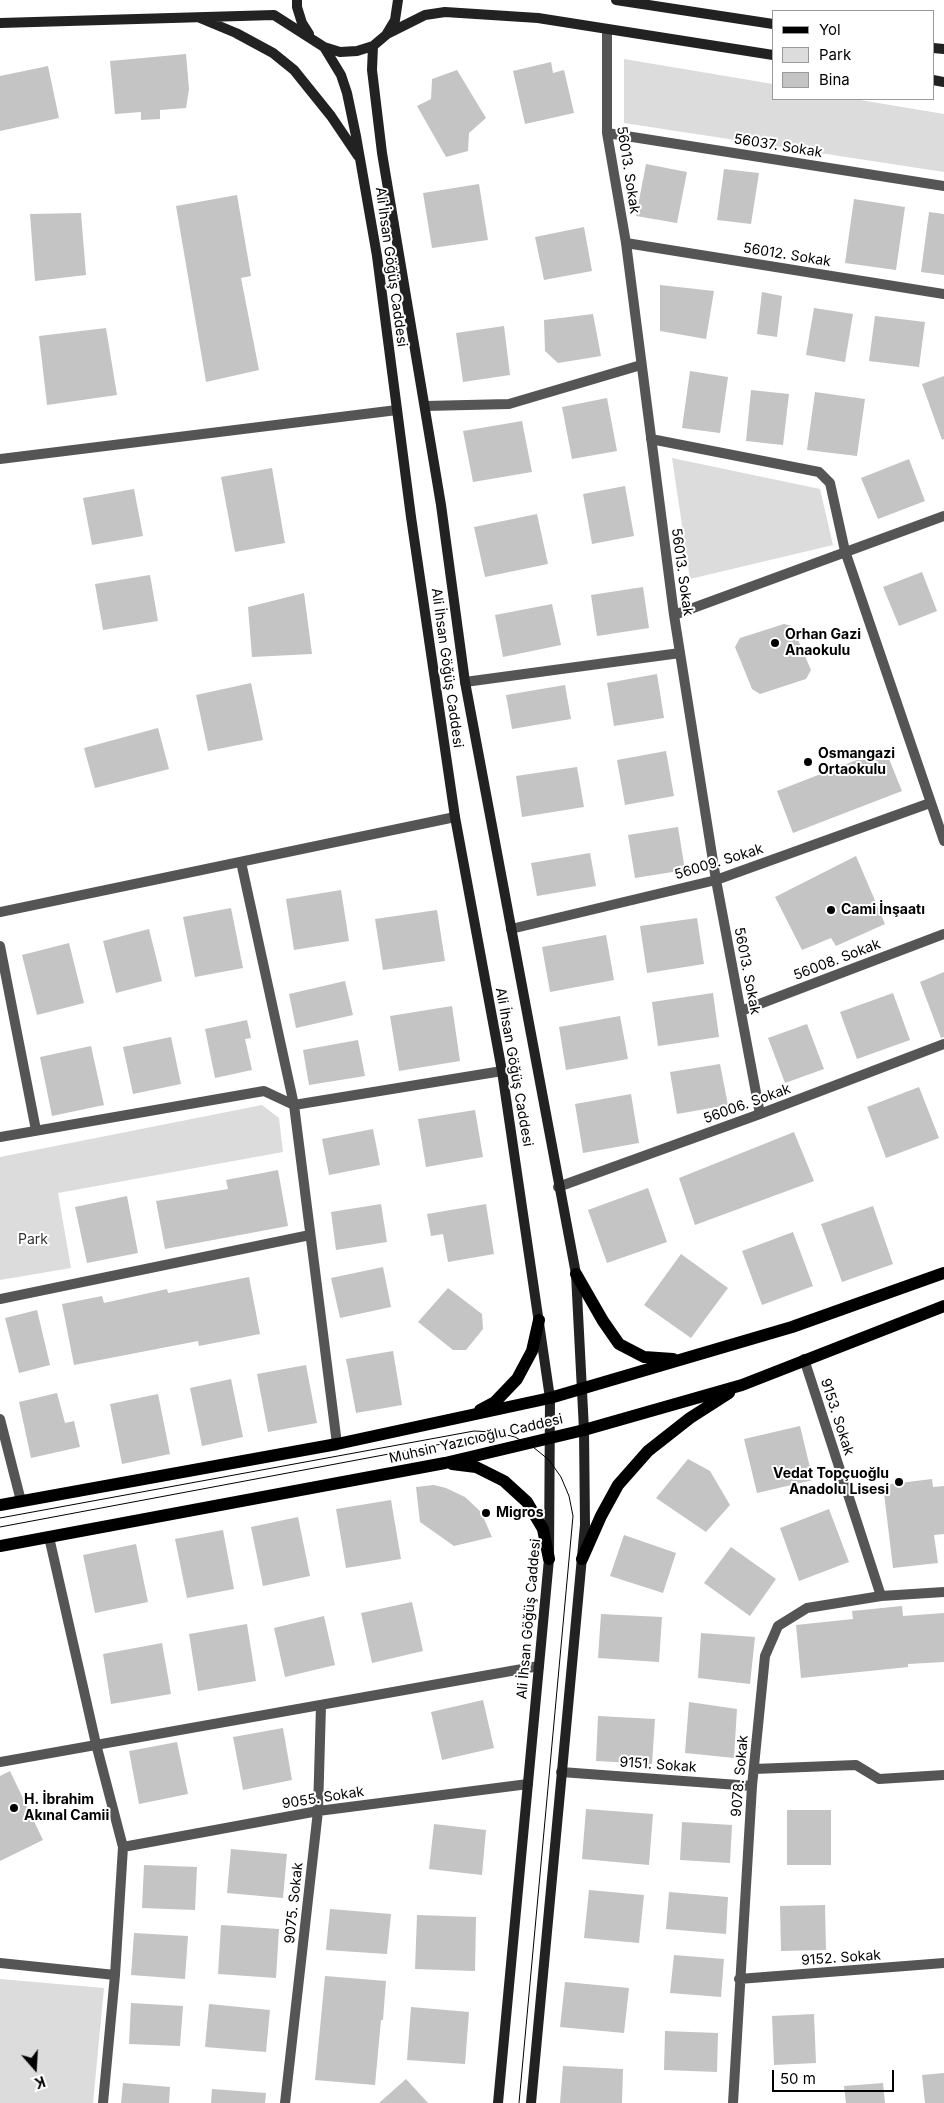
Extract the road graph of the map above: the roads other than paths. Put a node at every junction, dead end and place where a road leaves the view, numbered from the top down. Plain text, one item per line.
1 (297, 0) edge
2 (398, 0) edge
3 (616, 0) edge
4 (197, 16) junction
5 (0, 23) edge
6 (772, 24) edge
7 (607, 30) junction
8 (386, 35) junction
9 (311, 37) junction
10 (373, 46) junction
11 (324, 47) junction
12 (772, 55) edge
13 (607, 133) junction
14 (361, 160) junction
15 (944, 186) edge
16 (626, 242) junction
17 (944, 294) edge
18 (641, 365) junction
19 (425, 406) junction
20 (397, 410) junction
21 (651, 438) junction
22 (0, 459) edge
23 (944, 516) edge
24 (846, 551) junction
25 (674, 615) junction
26 (680, 653) junction
27 (465, 682) junction
28 (930, 803) junction
29 (455, 817) junction
30 (944, 841) edge
31 (241, 862) junction
32 (716, 880) junction
33 (0, 912) edge
34 (511, 929) junction
35 (944, 934) edge
36 (0, 946) edge
37 (741, 1011) junction
38 (944, 1044) edge
39 (502, 1071) junction
40 (294, 1105) junction
41 (760, 1114) junction
42 (36, 1130) junction
43 (0, 1137) edge
44 (558, 1187) junction
45 (310, 1235) junction
46 (944, 1272) edge
47 (576, 1274) junction
48 (0, 1299) edge
49 (944, 1306) edge
50 (540, 1320) junction
51 (683, 1359) junction
52 (804, 1359) junction
53 (742, 1385) junction
54 (582, 1388) junction
55 (550, 1398) junction
56 (467, 1417) junction
57 (0, 1419) edge
58 (584, 1430) junction
59 (551, 1438) junction
60 (337, 1444) junction
61 (445, 1463) junction
62 (21, 1501) junction
63 (0, 1505) edge
64 (49, 1537) junction
65 (0, 1546) edge
66 (582, 1559) junction
67 (549, 1560) junction
68 (944, 1592) edge
69 (881, 1596) junction
70 (539, 1666) junction
71 (321, 1705) junction
72 (96, 1744) junction
73 (0, 1762) edge
74 (754, 1769) junction
75 (561, 1772) junction
76 (944, 1775) edge
77 (528, 1784) junction
78 (752, 1786) junction
79 (318, 1811) junction
80 (123, 1847) junction
81 (0, 1963) edge
82 (944, 1963) edge
83 (115, 1975) junction
84 (739, 1979) junction
85 (103, 2103) edge
86 (285, 2103) edge
87 (498, 2103) edge
88 (531, 2103) edge
89 (733, 2103) edge

1 - 9 main road
2 - 8 main road
3 - 6 main road
4 - 5 main road
4 - 9 main road
4 - 14 main road
7 - 8 main road
7 - 12 main road
7 - 13 street, 56013. Sokak
8 - 10 main road
9 - 11 main road
10 - 11 main road
10 - 19 main road, Ali İhsan Göğüş Caddesi
11 - 14 main road, Ali İhsan Göğüş Caddesi
13 - 15 street, 56037. Sokak
13 - 16 street, 56013. Sokak
14 - 20 main road, Ali İhsan Göğüş Caddesi
16 - 17 street, 56012. Sokak
16 - 18 street, 56013. Sokak
18 - 19 street
18 - 21 street, 56013. Sokak
19 - 27 main road, Ali İhsan Göğüş Caddesi
20 - 22 street
20 - 29 main road, Ali İhsan Göğüş Caddesi
21 - 24 street
21 - 25 street, 56013. Sokak
23 - 24 street
24 - 25 street
24 - 28 street
25 - 26 street, 56013. Sokak
26 - 27 street
26 - 32 street, 56013. Sokak
27 - 34 main road, Ali İhsan Göğüş Caddesi
28 - 30 street
28 - 32 street, 56009. Sokak
29 - 31 street
29 - 39 main road, Ali İhsan Göğüş Caddesi
31 - 33 street
31 - 40 street
32 - 34 street, 56009. Sokak
32 - 37 street, 56013. Sokak
34 - 44 main road, Ali İhsan Göğüş Caddesi
35 - 37 street, 56008. Sokak
36 - 42 street
37 - 41 street, 56013. Sokak
38 - 41 street, 56006. Sokak
39 - 40 street
39 - 50 main road, Ali İhsan Göğüş Caddesi
40 - 42 street
40 - 45 street
41 - 44 street, 56006. Sokak
42 - 43 street
44 - 47 main road, Ali İhsan Göğüş Caddesi
45 - 48 street
45 - 60 street
46 - 51 main road, Muhsin Yazıcıoğlu Caddesi
47 - 51 main road
47 - 54 main road, Ali İhsan Göğüş Caddesi
49 - 52 main road, Muhsin Yazıcıoğlu Caddesi
50 - 55 main road, Ali İhsan Göğüş Caddesi
50 - 56 main road
51 - 54 main road, Muhsin Yazıcıoğlu Caddesi
52 - 53 main road, Muhsin Yazıcıoğlu Caddesi
52 - 69 street, 9153. Sokak
53 - 58 main road, Muhsin Yazıcıoğlu Caddesi
53 - 66 main road
54 - 55 main road, Muhsin Yazıcıoğlu Caddesi
54 - 58 main road, Ali İhsan Göğüş Caddesi
55 - 56 main road, Muhsin Yazıcıoğlu Caddesi
55 - 59 main road, Ali İhsan Göğüş Caddesi
56 - 60 main road, Muhsin Yazıcıoğlu Caddesi
57 - 62 street
58 - 59 main road, Muhsin Yazıcıoğlu Caddesi
58 - 66 main road, Ali İhsan Göğüş Caddesi
59 - 61 main road, Muhsin Yazıcıoğlu Caddesi
59 - 67 main road, Ali İhsan Göğüş Caddesi
60 - 62 main road, Muhsin Yazıcıoğlu Caddesi
61 - 64 main road, Muhsin Yazıcıoğlu Caddesi
61 - 67 main road
62 - 63 main road, Muhsin Yazıcıoğlu Caddesi
64 - 65 main road, Muhsin Yazıcıoğlu Caddesi
64 - 72 street
66 - 75 main road, Ali İhsan Göğüş Caddesi
67 - 70 main road, Ali İhsan Göğüş Caddesi
68 - 69 street, 9078. Sokak
69 - 74 street, 9078. Sokak
70 - 71 street
70 - 77 main road, Ali İhsan Göğüş Caddesi
71 - 72 street
71 - 79 street, 9075. Sokak
72 - 73 street
72 - 80 street
74 - 76 street
74 - 78 street, 9078. Sokak
75 - 78 street, 9151. Sokak
75 - 88 main road, Ali İhsan Göğüş Caddesi
77 - 79 street, 9055. Sokak
77 - 87 main road, Ali İhsan Göğüş Caddesi
78 - 84 street, 9078. Sokak
79 - 80 street, 9055. Sokak
79 - 86 street, 9075. Sokak
80 - 83 street
81 - 83 street
82 - 84 street, 9152. Sokak
83 - 85 street
84 - 89 street, 9078. Sokak

